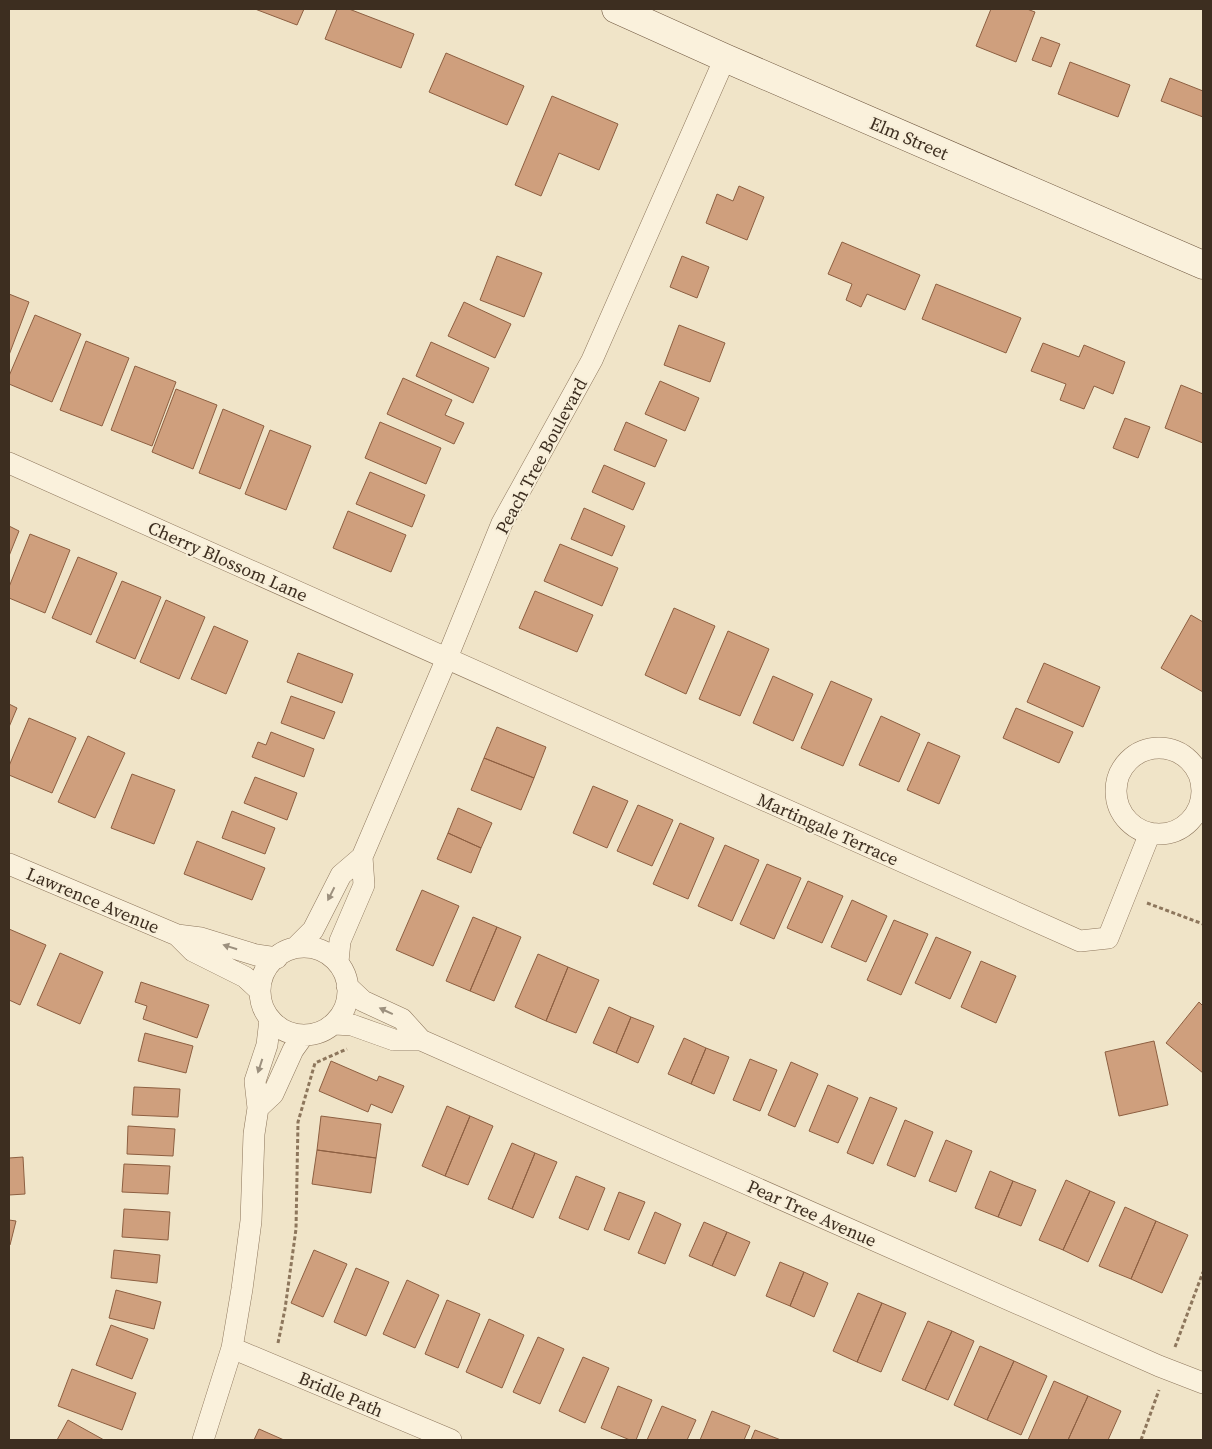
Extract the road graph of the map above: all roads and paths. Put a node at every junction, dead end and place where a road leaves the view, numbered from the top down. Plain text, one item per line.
1 (616, 9) edge
2 (725, 58) junction
3 (1203, 265) edge
4 (9, 463) edge
5 (447, 658) junction
6 (1150, 833) junction
7 (362, 857) junction
8 (9, 864) edge
9 (1125, 895) junction
10 (1203, 924) edge
11 (177, 936) junction
12 (296, 948) junction
13 (277, 958) junction
14 (338, 962) junction
15 (347, 986) junction
16 (259, 990) junction
17 (270, 1019) junction
18 (335, 1024) junction
19 (303, 1036) junction
20 (421, 1040) junction
21 (354, 1046) dead end
22 (258, 1108) junction
23 (232, 1348) junction
24 (273, 1366) junction
25 (1203, 1383) edge
26 (203, 1440) edge
27 (451, 1440) edge

1 - 2 main road, Elm Street
2 - 3 main road, Elm Street
2 - 5 street, Peach Tree Boulevard
4 - 5 street, Cherry Blossom Lane
5 - 7 street, Peach Tree Boulevard
5 - 9 street, Martingale Terrace
6 - 6 street
6 - 9 street, Martingale Terrace
7 -> 12 street, Peach Tree Boulevard
7 - 14 street, Peach Tree Boulevard
8 - 11 street, Lawrence Avenue
9 - 10 path
13 -> 11 street, Lawrence Avenue
11 - 16 street, Lawrence Avenue
12 - 13 street
12 - 14 street
13 - 16 street
14 - 15 street
15 - 18 street
20 -> 15 street, Pear Tree Avenue
16 - 17 street
17 - 19 street
17 -> 22 street
18 - 19 street
18 - 20 street, Pear Tree Avenue
19 - 22 street
20 - 25 street, Pear Tree Avenue
21 - 24 path
22 - 23 street
23 - 24 street, Bridle Path
23 - 26 street
24 - 27 street, Bridle Path

